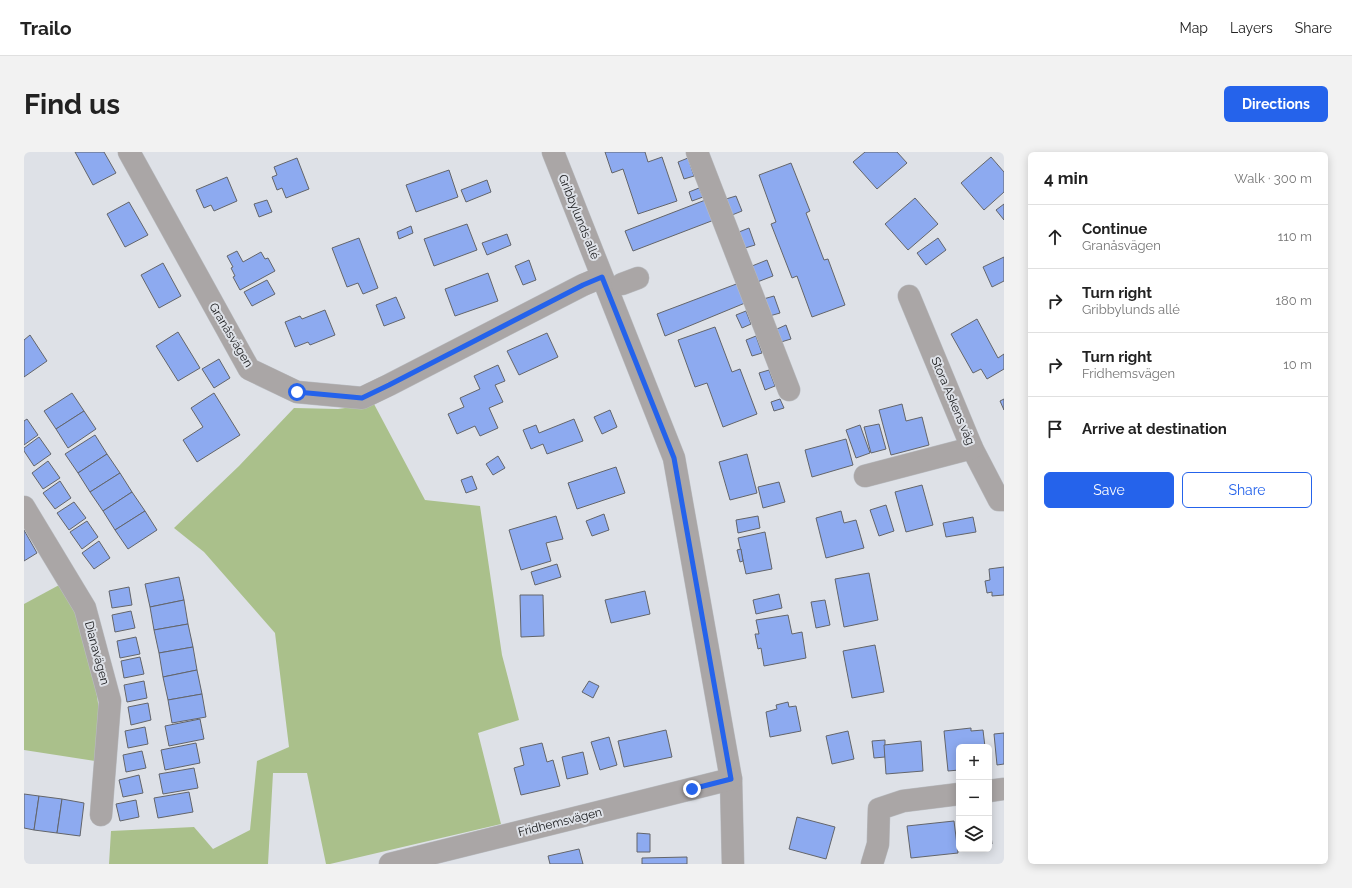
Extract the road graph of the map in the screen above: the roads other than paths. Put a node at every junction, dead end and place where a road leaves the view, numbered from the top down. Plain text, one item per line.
1 (129, 152) edge
2 (553, 152) edge
3 (697, 152) edge
4 (621, 279) junction
5 (909, 296) dead end
6 (789, 390) dead end
7 (972, 448) junction
8 (865, 476) dead end
9 (1004, 500) edge
10 (24, 507) edge
11 (731, 779) junction
12 (1004, 789) edge
13 (992, 791) edge
14 (956, 794) edge
15 (101, 815) dead end
16 (390, 864) edge
17 (733, 864) edge
18 (872, 864) edge

1 - 4 street, Granåsvägen
2 - 4 street, Gribbylunds allé
3 - 6 street
4 - 11 street, Gribbylunds allé
5 - 7 street, Stora Askens väg
7 - 8 street
7 - 9 street, Stora Askens väg
10 - 15 street, Dianavägen
11 - 16 street, Fridhemsvägen
11 - 17 street, Gribbylunds allé
12 - 13 street
14 - 18 street

